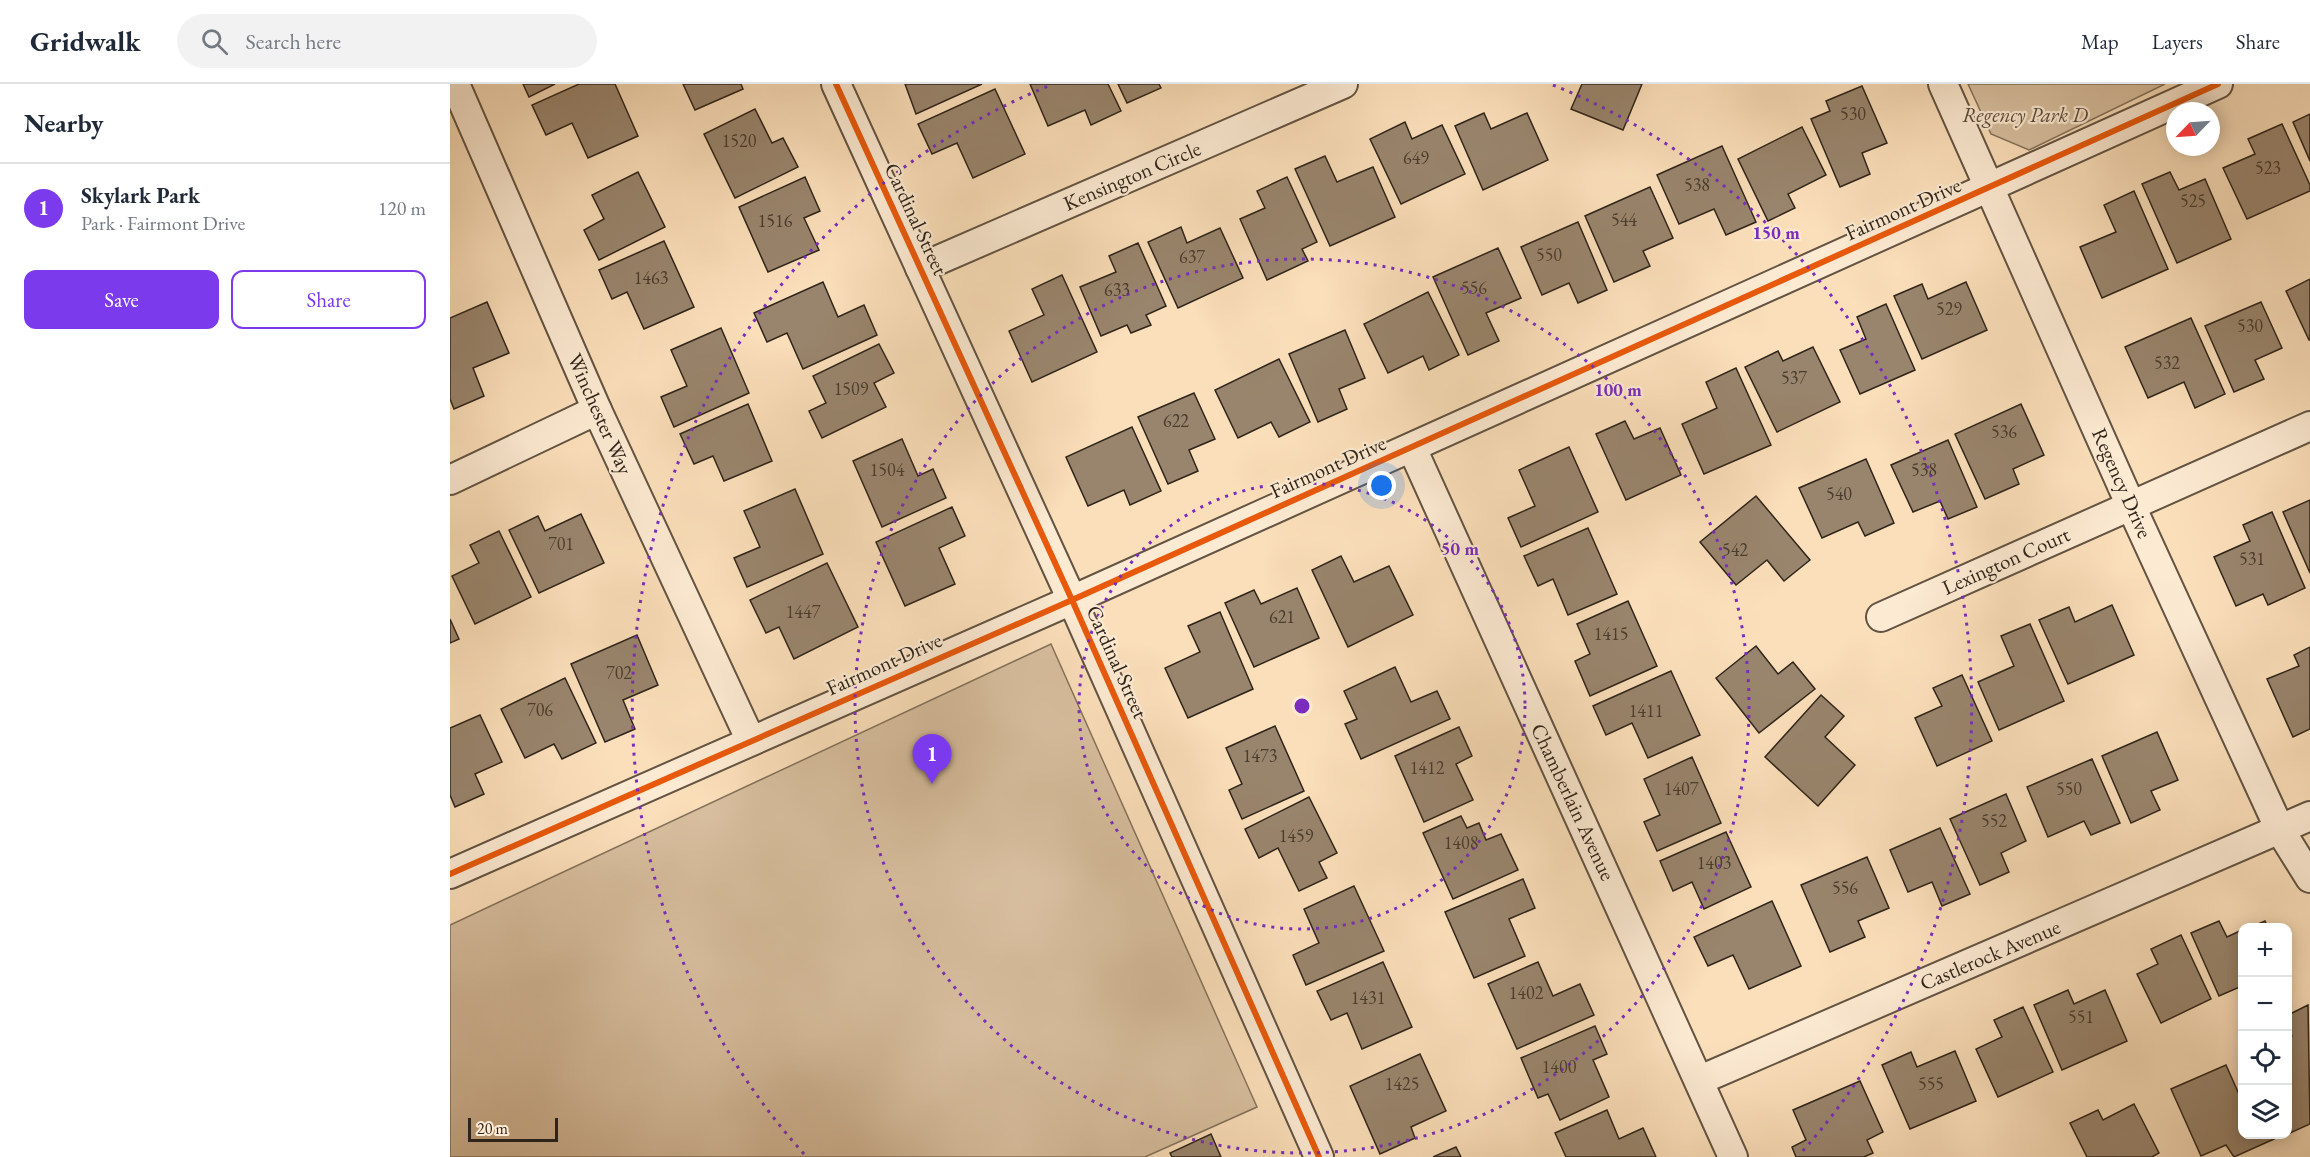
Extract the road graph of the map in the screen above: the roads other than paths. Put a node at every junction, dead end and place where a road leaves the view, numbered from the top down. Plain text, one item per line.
1 (452, 84) edge
2 (836, 84) edge
3 (1343, 84) edge
4 (1943, 84) edge
5 (2218, 84) edge
6 (1990, 189) junction
7 (920, 268) junction
8 (597, 410) junction
9 (2310, 426) edge
10 (1412, 447) junction
11 (450, 480) edge
12 (2131, 506) junction
13 (1072, 600) junction
14 (1881, 617) dead end
15 (751, 741) junction
16 (2310, 816) edge
17 (2280, 830) junction
18 (450, 874) edge
19 (2310, 878) edge
20 (1700, 1080) junction
21 (1319, 1157) edge
22 (1733, 1157) edge

1 - 8 street, Winchester Way
2 - 7 street, Cardinal Street
3 - 7 street, Kensington Circle
4 - 6 street, Regency Drive
5 - 6 street, Fairmont Drive
6 - 10 street, Fairmont Drive
6 - 12 street, Regency Drive
7 - 13 street, Cardinal Street
8 - 11 street
8 - 15 street, Winchester Way
9 - 12 street, Lexington Court
10 - 13 street, Fairmont Drive
10 - 20 street, Chamberlain Avenue
12 - 14 street, Lexington Court
12 - 17 street, Regency Drive
13 - 15 street, Fairmont Drive
13 - 21 street, Cardinal Street
15 - 18 street, Fairmont Drive
16 - 17 street, Castlerock Avenue
17 - 19 street, Regency Drive
17 - 20 street, Castlerock Avenue
20 - 22 street, Chamberlain Avenue

